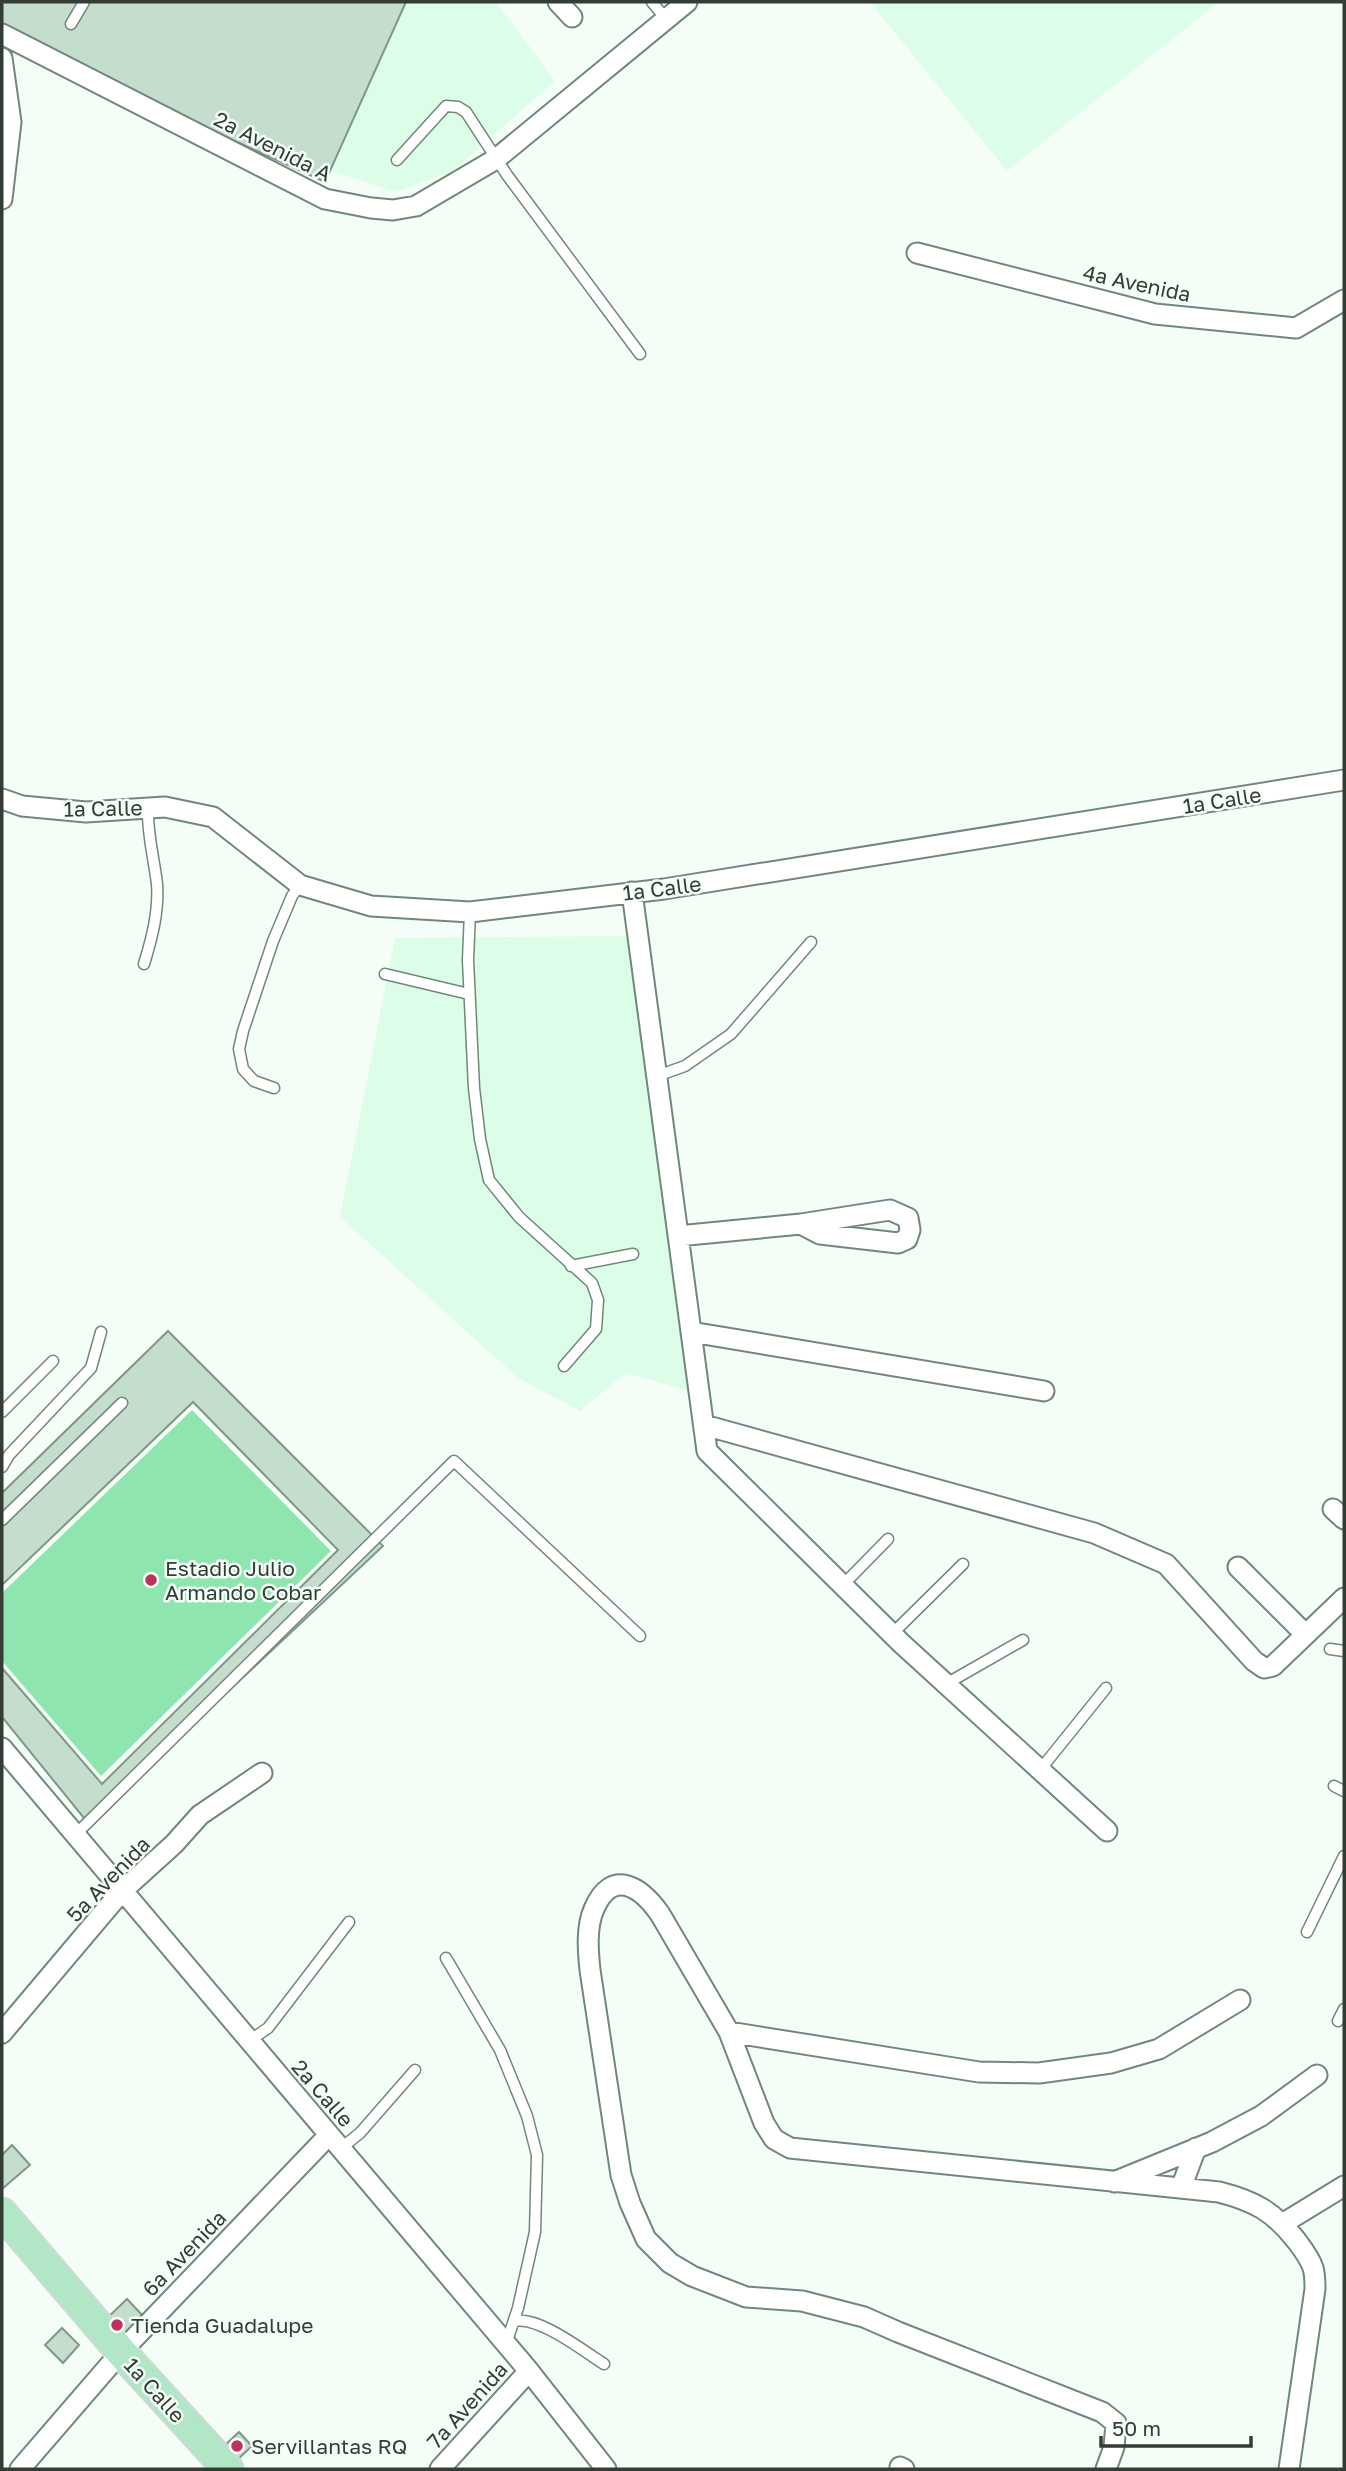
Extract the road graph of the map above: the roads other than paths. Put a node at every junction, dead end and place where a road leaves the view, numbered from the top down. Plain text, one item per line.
1 (84, 2) edge
2 (558, 2) edge
3 (652, 2) edge
4 (687, 2) edge
5 (572, 17) dead end
6 (666, 19) junction
7 (71, 24) dead end
8 (2, 34) edge
9 (2, 58) edge
10 (496, 159) junction
11 (397, 160) dead end
12 (2, 199) edge
13 (917, 253) dead end
14 (1344, 300) edge
15 (640, 354) dead end
16 (1344, 780) edge
17 (2, 799) edge
18 (148, 808) junction
19 (300, 885) junction
20 (632, 892) junction
21 (470, 912) junction
22 (811, 942) dead end
23 (144, 964) dead end
24 (385, 974) dead end
25 (469, 994) junction
26 (657, 1076) junction
27 (274, 1087) dead end
28 (801, 1224) junction
29 (678, 1236) junction
30 (633, 1254) dead end
31 (571, 1266) junction
32 (101, 1332) dead end
33 (691, 1332) junction
34 (53, 1362) dead end
35 (564, 1366) dead end
36 (1044, 1391) dead end
37 (122, 1403) dead end
38 (2, 1412) edge
39 (704, 1425) junction
40 (2, 1467) edge
41 (2, 1520) edge
42 (888, 1539) dead end
43 (963, 1564) dead end
44 (1238, 1567) dead end
45 (843, 1585) junction
46 (1344, 1598) edge
47 (892, 1634) junction
48 (1305, 1634) junction
49 (640, 1636) dead end
50 (1023, 1640) dead end
51 (1330, 1649) dead end
52 (1344, 1651) edge
53 (946, 1684) junction
54 (1106, 1688) dead end
55 (2, 1748) edge
56 (1040, 1770) junction
57 (262, 1773) dead end
58 (1334, 1786) dead end
59 (1344, 1791) edge
60 (1107, 1831) dead end
61 (76, 1834) junction
62 (1344, 1856) edge
63 (121, 1892) junction
64 (349, 1922) dead end
65 (1307, 1932) dead end
66 (446, 1958) dead end
67 (1240, 2000) dead end
68 (1344, 2009) edge
69 (1338, 2021) dead end
70 (729, 2032) junction
71 (2, 2033) edge
72 (249, 2042) junction
73 (415, 2070) dead end
74 (1317, 2076) dead end
75 (335, 2142) junction
76 (1196, 2148) junction
77 (1113, 2182) junction
78 (1344, 2186) edge
79 (1181, 2188) junction
80 (2, 2213) edge
81 (1282, 2224) junction
82 (514, 2321) junction
83 (506, 2344) junction
84 (121, 2352) junction
85 (604, 2364) dead end
86 (529, 2371) junction
87 (20, 2469) edge
88 (228, 2469) edge
89 (440, 2469) edge
90 (607, 2469) edge
91 (1106, 2469) edge
92 (1289, 2469) edge

1 - 7 lane
2 - 5 street
3 - 6 lane
4 - 6 street, 2a Avenida A
6 - 10 street, 2a Avenida A
8 - 10 street, 2a Avenida A
9 - 12 street
10 - 11 lane
10 - 15 lane
13 - 14 street, 4a Avenida
16 - 20 street, 1a Calle
17 - 18 street, 1a Calle
18 - 19 street, 1a Calle
18 - 23 lane
19 - 21 street, 1a Calle
19 - 27 lane
20 - 21 street, 1a Calle
20 - 26 street
21 - 25 lane
22 - 26 lane
24 - 25 lane
25 - 31 lane
26 - 29 street
28 - 28 street
28 - 29 street
29 - 33 street
30 - 31 lane
31 - 35 lane
32 - 40 lane
33 - 36 street
33 - 39 street
34 - 38 lane
37 - 41 lane
39 - 45 street
39 - 48 street
42 - 45 lane
43 - 47 lane
44 - 48 street
45 - 47 street
46 - 48 street
47 - 53 street
49 - 61 lane
50 - 53 lane
51 - 52 lane
53 - 56 street
54 - 56 lane
55 - 61 street, 2a Calle
56 - 60 street
57 - 63 street, 5a Avenida
58 - 59 lane
61 - 63 street, 2a Calle
62 - 65 lane
63 - 71 street, 5a Avenida
63 - 72 street, 2a Calle
64 - 72 lane
66 - 82 lane
67 - 70 street
68 - 69 lane
70 - 77 street
70 - 91 street
72 - 75 street, 2a Calle
73 - 75 lane
74 - 76 street
75 - 83 street, 2a Calle
75 - 84 street, 6a Avenida
76 - 77 street
76 - 79 street
77 - 79 street
78 - 81 street
79 - 81 street
80 - 84 main road, 1a Calle
81 - 92 street
82 - 83 lane
82 - 85 lane
83 - 86 street, 2a Calle
84 - 87 street, 6a Avenida
84 - 88 main road, 1a Calle
86 - 89 street, 7a Avenida
86 - 90 street, 2a Calle

